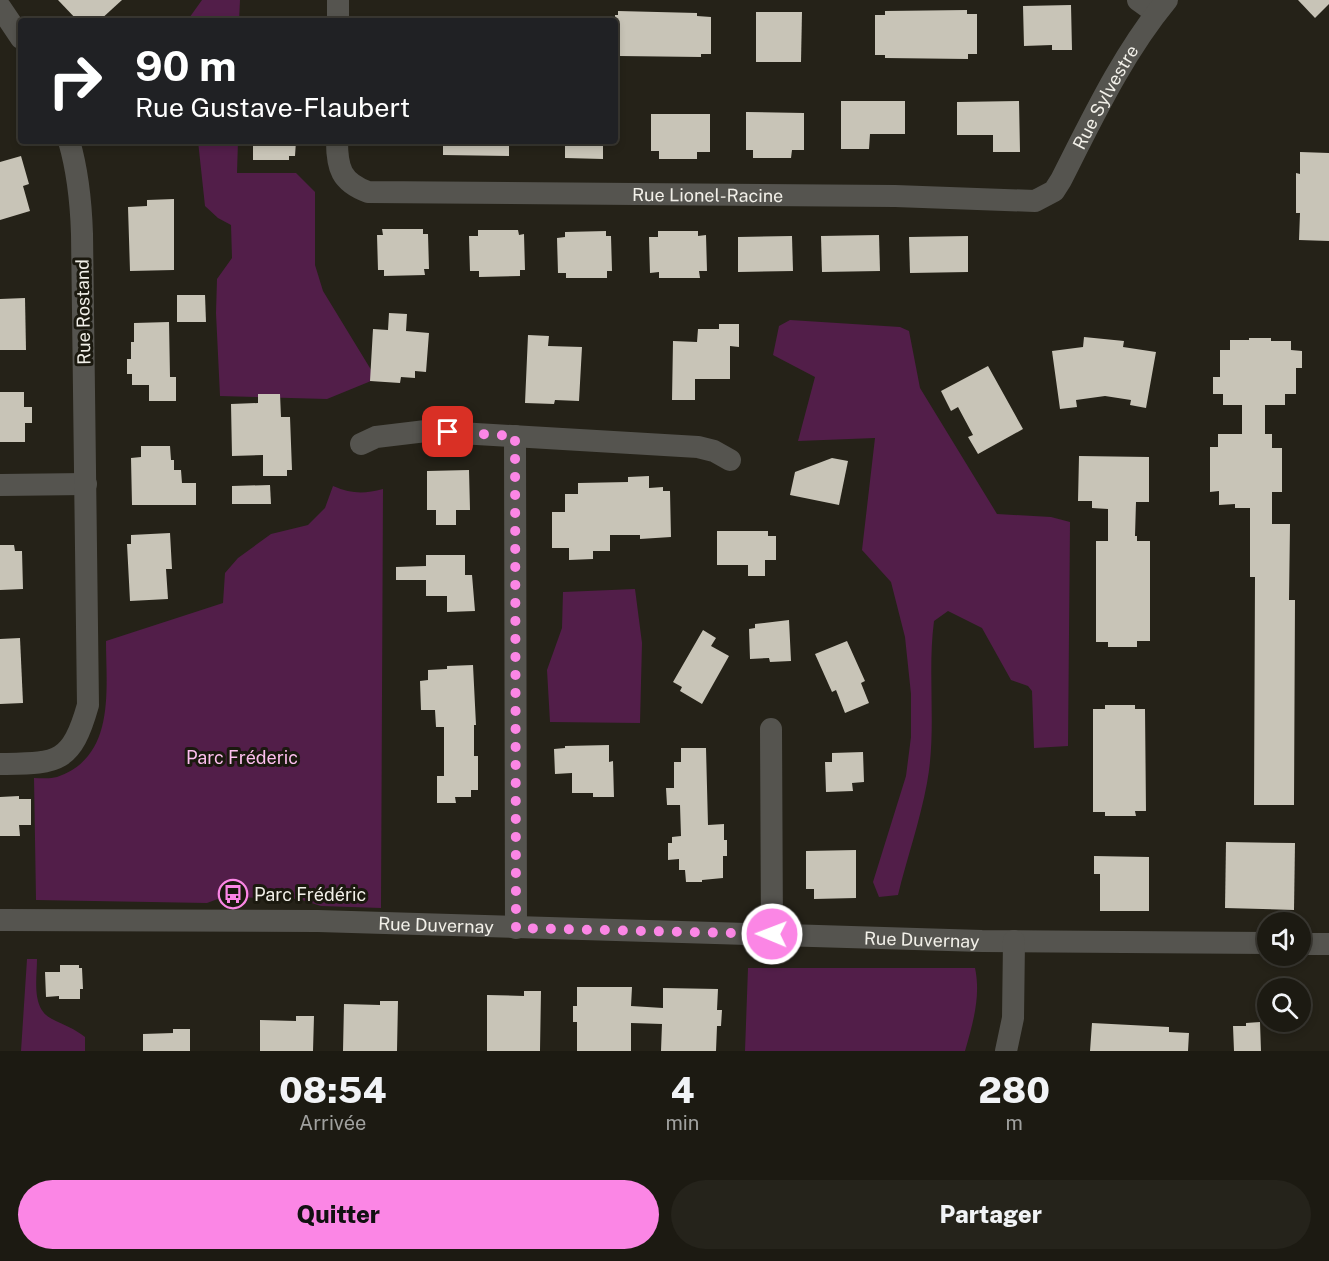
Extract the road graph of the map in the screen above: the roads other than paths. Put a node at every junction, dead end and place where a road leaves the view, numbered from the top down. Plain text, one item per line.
1 (338, 0) edge
2 (1154, 4) edge
3 (0, 7) edge
4 (338, 18) edge
5 (18, 34) edge
6 (70, 144) edge
7 (337, 151) edge
8 (1046, 196) joint
9 (515, 436) junction
10 (361, 444) dead end
11 (730, 460) dead end
12 (86, 484) junction
13 (0, 485) edge
14 (771, 729) dead end
15 (0, 764) edge
16 (0, 920) edge
17 (516, 928) junction
18 (772, 934) junction
19 (1014, 941) junction
20 (1257, 944) edge
21 (1311, 944) edge
22 (1329, 944) edge
23 (1006, 1051) edge

1 - 4 street
2 - 8 street, Rue Sylvestre
3 - 5 street
6 - 12 street, Rue Rostand
7 - 8 street, Rue Lionel-Racine
9 - 10 street
9 - 11 street
9 - 17 street
12 - 13 street
12 - 15 street, Rue Rostand
14 - 18 street
16 - 17 street, Rue Duvernay
17 - 18 street, Rue Duvernay
18 - 19 street, Rue Duvernay
19 - 20 street, Rue Duvernay
19 - 23 street
21 - 22 street

